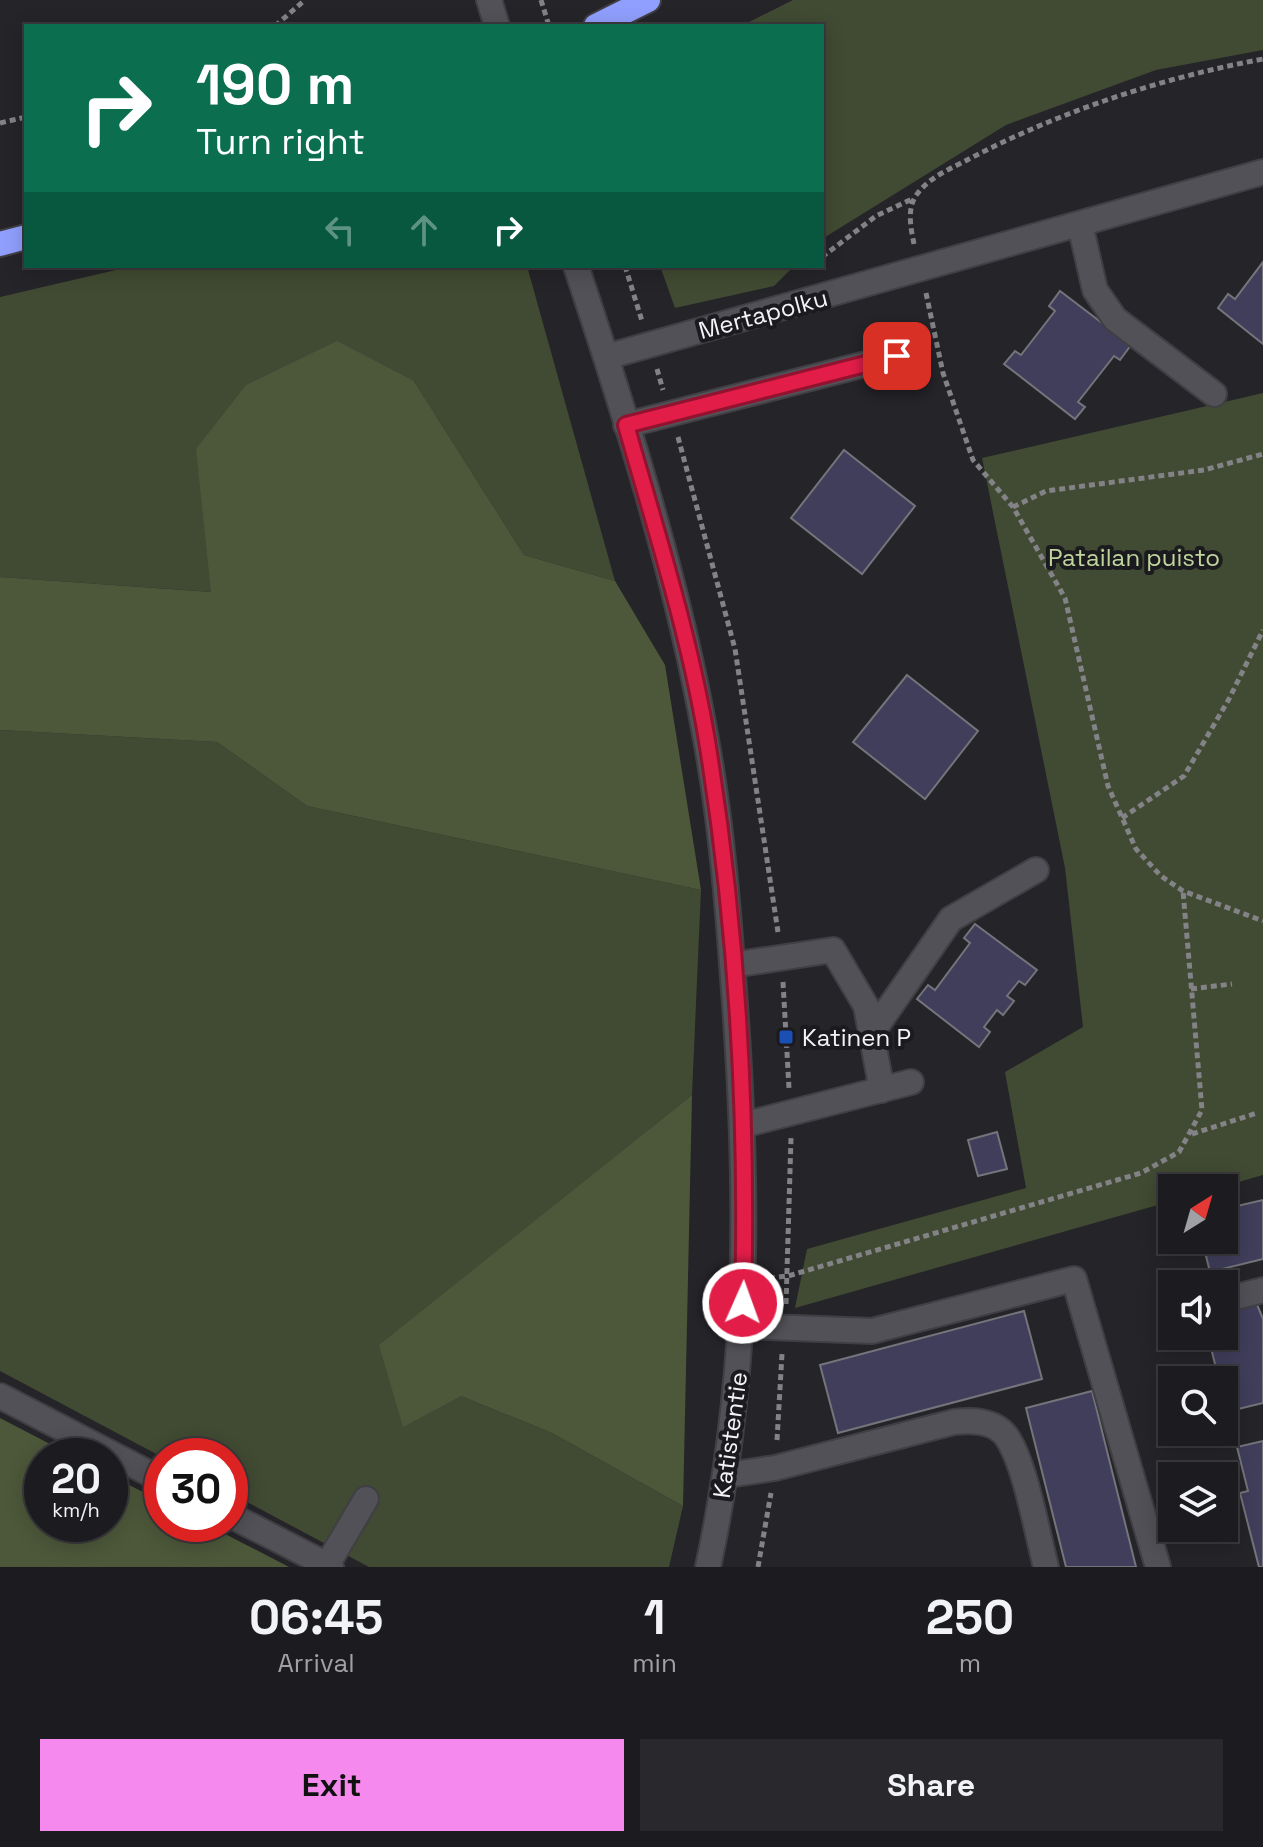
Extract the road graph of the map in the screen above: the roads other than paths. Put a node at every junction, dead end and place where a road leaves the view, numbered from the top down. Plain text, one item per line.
1 (489, 0) edge
2 (648, 0) edge
3 (496, 24) edge
4 (600, 24) edge
5 (1263, 172) edge
6 (1080, 224) junction
7 (24, 238) edge
8 (0, 244) edge
9 (577, 268) edge
10 (897, 356) dead end
11 (606, 357) junction
12 (1214, 394) dead end
13 (626, 425) junction
14 (1036, 870) dead end
15 (732, 965) junction
16 (871, 1034) junction
17 (911, 1082) dead end
18 (882, 1090) junction
19 (743, 1125) junction
20 (1263, 1290) edge
21 (1238, 1296) edge
22 (742, 1326) junction
23 (0, 1396) edge
24 (144, 1471) edge
25 (728, 1475) junction
26 (366, 1499) dead end
27 (248, 1524) edge
28 (329, 1566) edge
29 (708, 1567) edge
30 (1046, 1567) edge
31 (1158, 1567) edge

1 - 3 street
2 - 4 highway
5 - 6 street, Mertapolku
6 - 11 street, Mertapolku
6 - 12 street
7 - 8 highway
9 - 11 street, Katistentie
10 - 13 street
11 - 13 street, Katistentie
13 - 15 street, Katistentie
14 - 16 street
15 - 16 street
15 - 19 street, Katistentie
16 - 18 street
17 - 18 street
18 - 19 street
19 - 22 street, Katistentie
20 - 21 street
22 - 25 street, Katistentie
22 - 31 street
23 - 24 street
25 - 29 street, Katistentie
25 - 30 street
26 - 28 street
27 - 28 street

